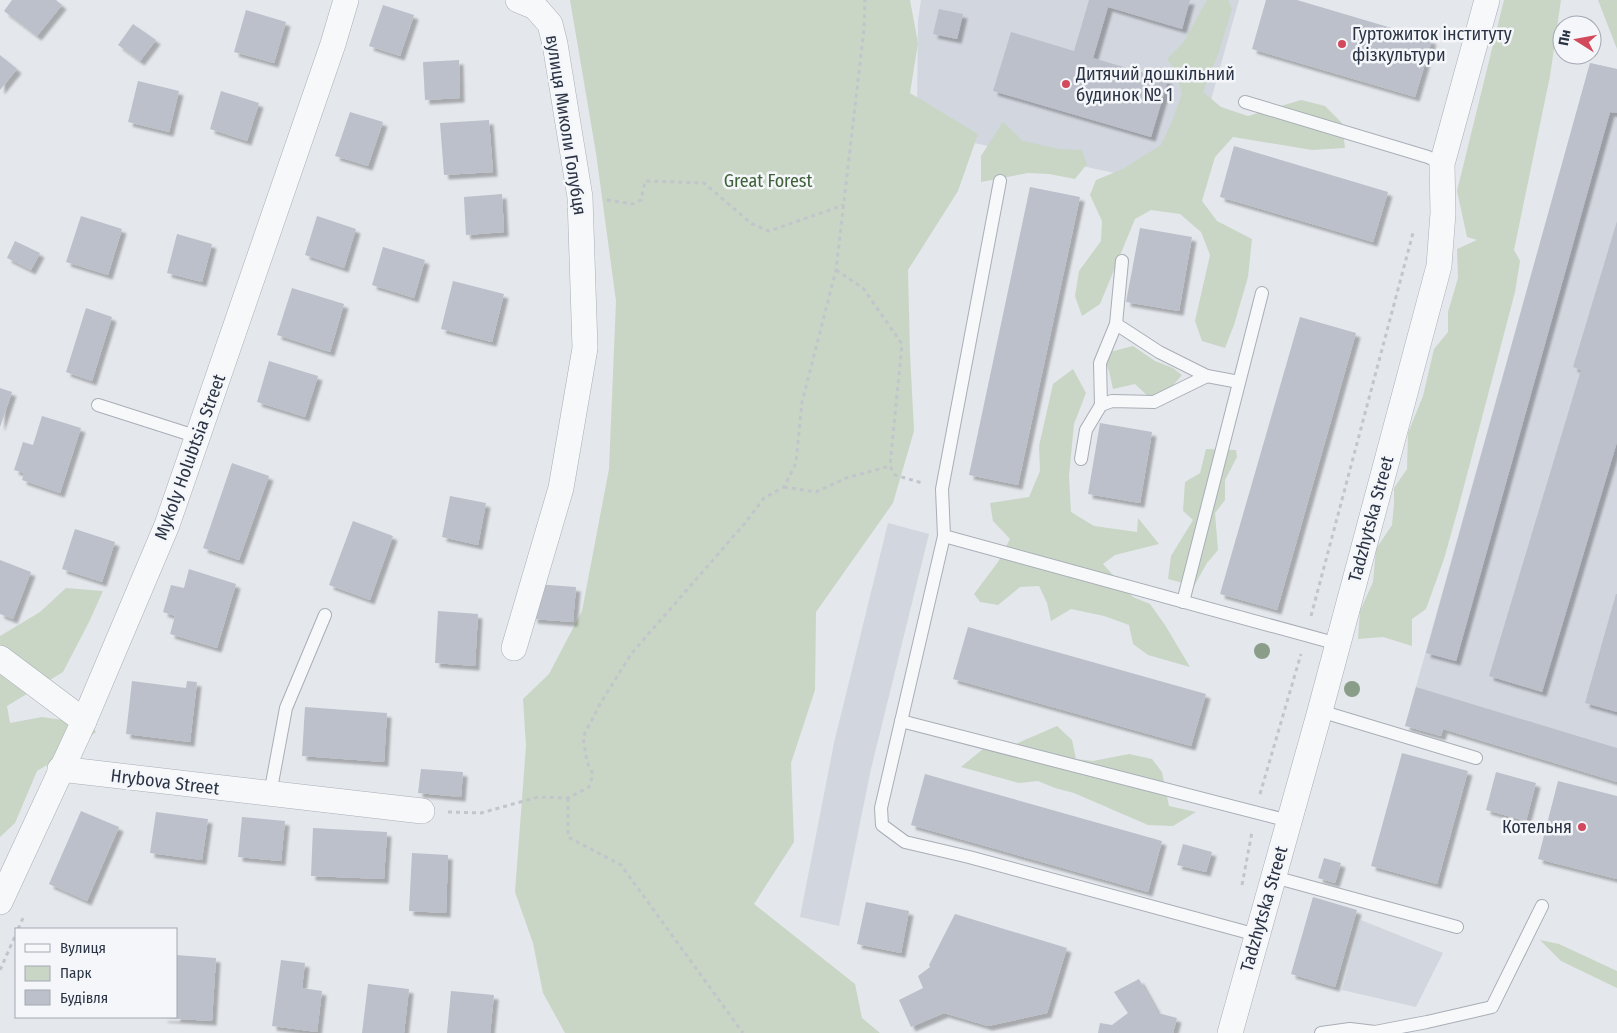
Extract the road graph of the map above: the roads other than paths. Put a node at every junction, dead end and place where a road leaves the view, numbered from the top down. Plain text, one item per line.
1 (346, 0) edge
2 (518, 0) edge
3 (1487, 0) edge
4 (1245, 102) dead end
5 (1442, 164) junction
6 (1000, 181) dead end
7 (1122, 261) dead end
8 (1262, 293) dead end
9 (1116, 324) junction
10 (1207, 376) junction
11 (1239, 382) junction
12 (98, 405) dead end
13 (1101, 405) junction
14 (198, 437) junction
15 (1081, 459) dead end
16 (944, 536) junction
17 (1183, 602) junction
18 (325, 615) dead end
19 (1338, 644) junction
20 (514, 648) dead end
21 (0, 658) edge
22 (1320, 711) junction
23 (84, 722) junction
24 (901, 722) junction
25 (1476, 758) dead end
26 (60, 770) junction
27 (270, 794) junction
28 (422, 811) road end
29 (1289, 821) junction
30 (1274, 877) junction
31 (0, 902) edge
32 (1542, 906) dead end
33 (1457, 927) dead end
34 (1257, 935) junction
35 (1326, 1032) edge
36 (1230, 1033) edge

1 - 14 street, Mykoly Holubtsia Street
2 - 20 street, вулиця Миколи Голубця
3 - 5 street, Tadzhytska Street
4 - 5 lane
5 - 19 street, Tadzhytska Street
6 - 16 lane
7 - 9 lane
8 - 11 lane
9 - 10 lane
9 - 13 lane
10 - 11 lane
10 - 13 lane
11 - 17 lane
12 - 14 lane
13 - 15 lane
14 - 23 street, Mykoly Holubtsia Street
16 - 17 lane
16 - 24 lane
17 - 19 lane
18 - 27 lane
19 - 22 street, Tadzhytska Street
21 - 23 street
22 - 25 lane
22 - 29 street, Tadzhytska Street
23 - 26 street, Mykoly Holubtsia Street
24 - 29 lane
24 - 34 lane
26 - 27 street, Hrybova Street
26 - 31 street, Mykoly Holubtsia Street
27 - 28 street, Hrybova Street
29 - 30 street, Tadzhytska Street
30 - 33 lane
30 - 34 street, Tadzhytska Street
32 - 35 lane
34 - 36 street, Tadzhytska Street

